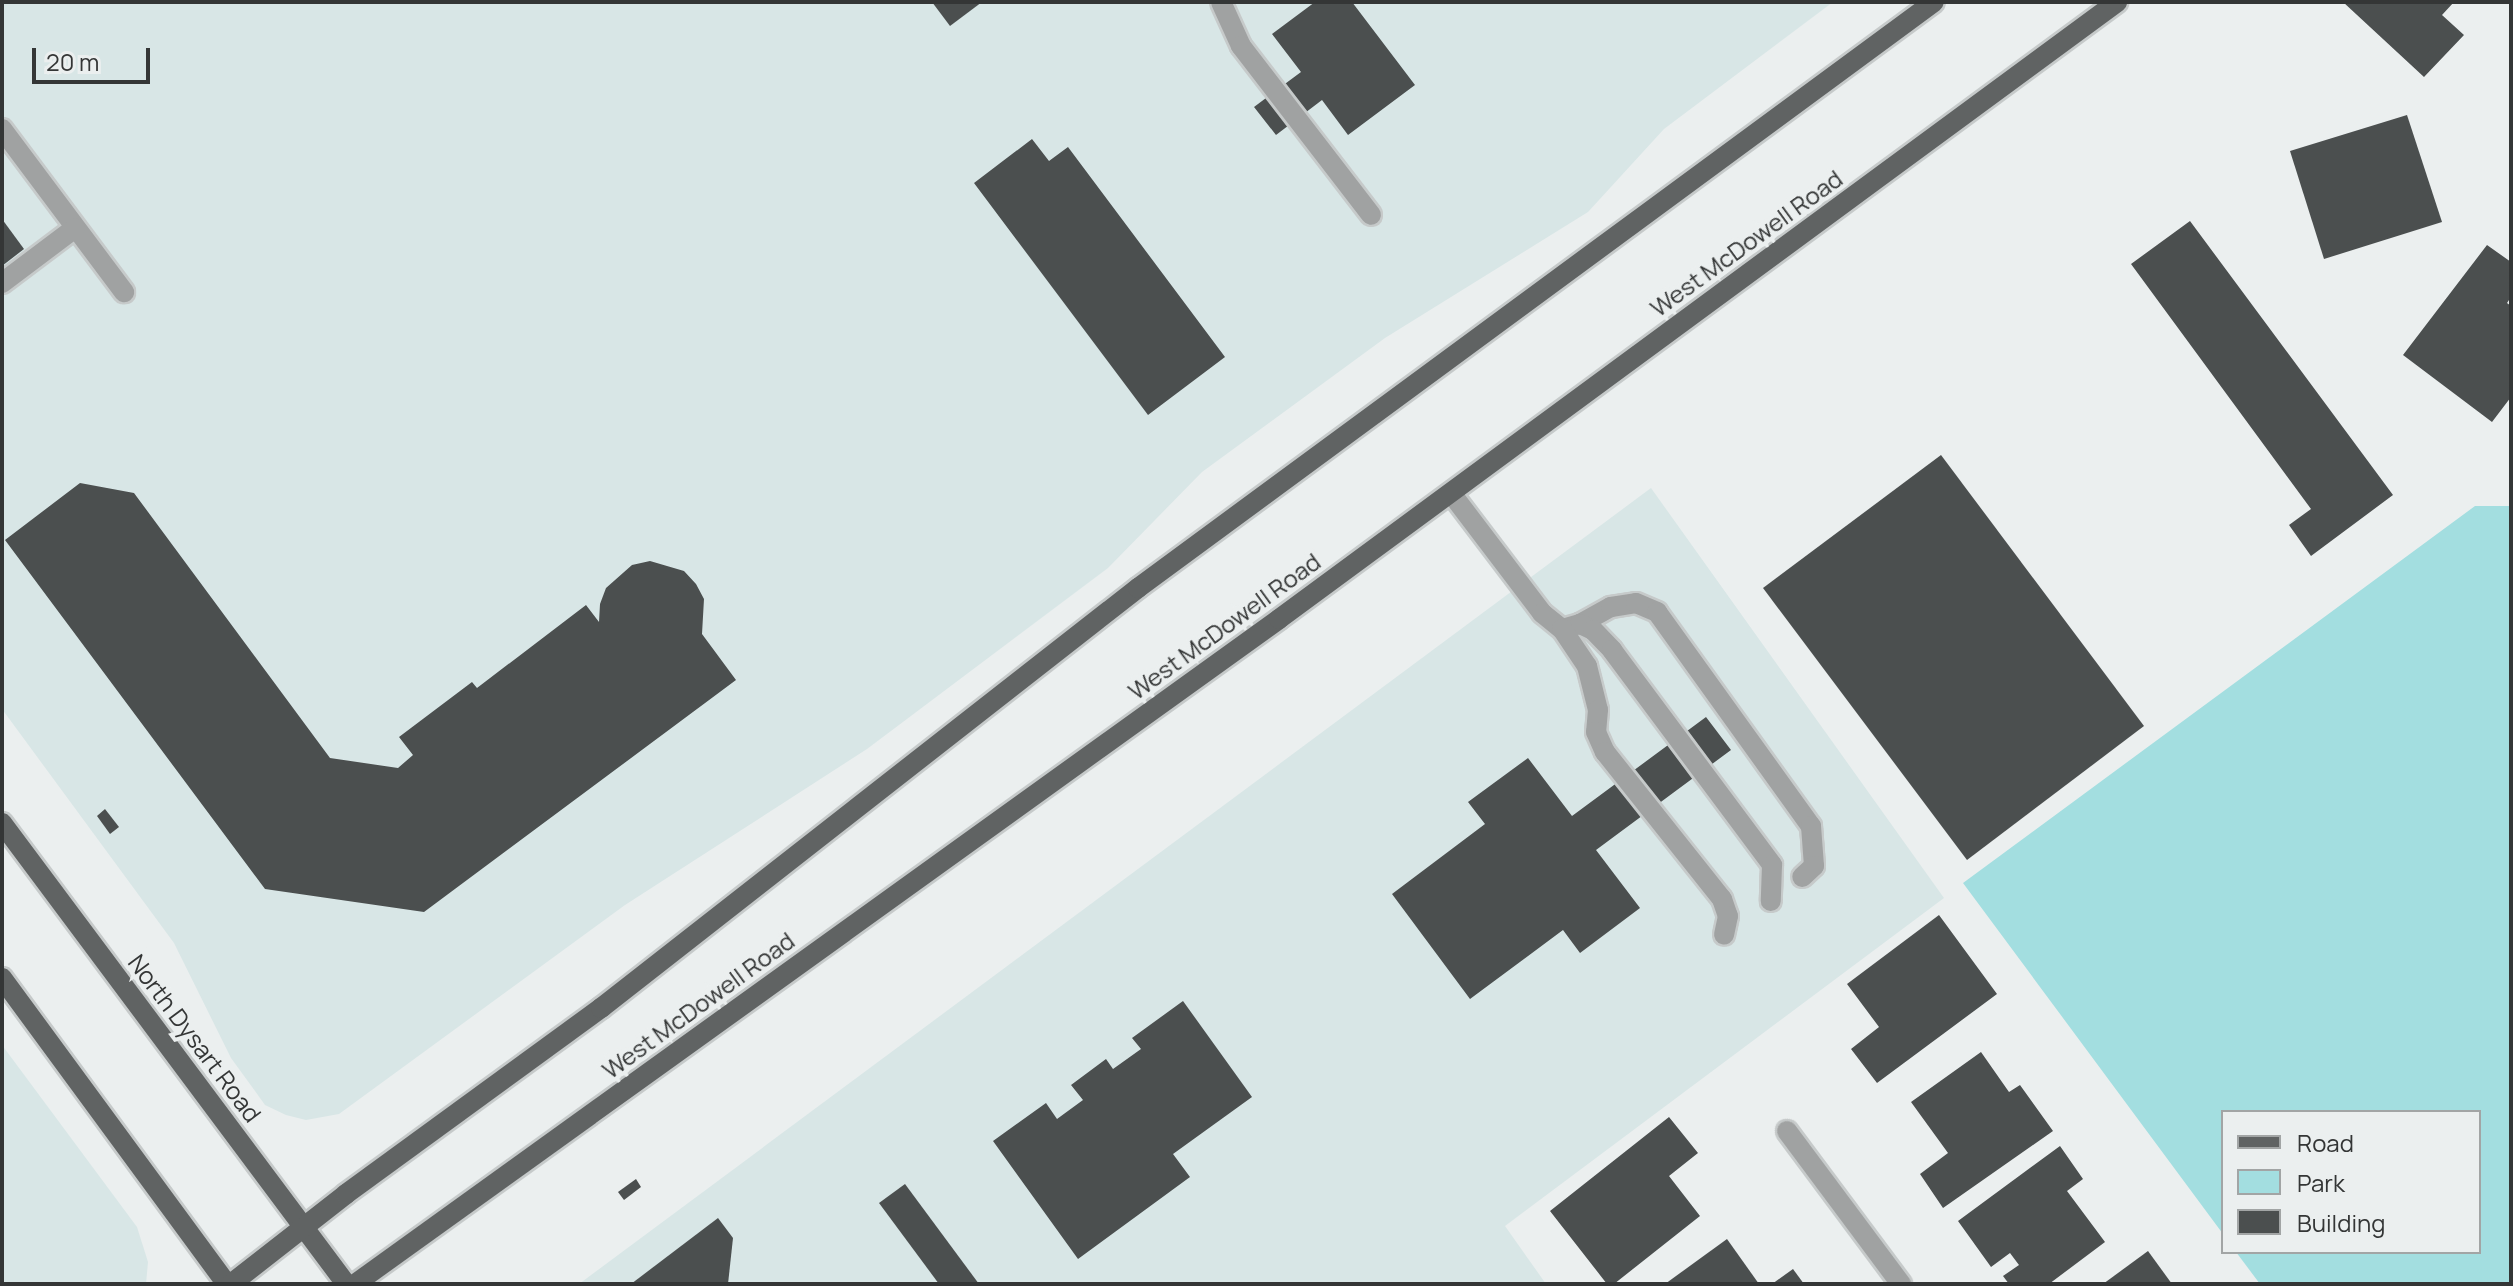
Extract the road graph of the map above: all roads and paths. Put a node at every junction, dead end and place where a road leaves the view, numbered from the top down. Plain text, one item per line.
1 (1221, 2) edge
2 (1934, 2) edge
3 (2117, 2) edge
4 (2, 129) edge
5 (1371, 215) dead end
6 (75, 228) junction
7 (2, 283) edge
8 (124, 292) dead end
9 (1451, 493) junction
10 (1571, 627) junction
11 (2, 823) edge
12 (1802, 877) dead end
13 (1771, 901) dead end
14 (1724, 935) dead end
15 (2, 978) edge
16 (1787, 1131) dead end
17 (303, 1226) junction
18 (229, 1284) edge
19 (346, 1284) edge
20 (355, 1284) edge
21 (1901, 1284) edge

1 - 5 street
2 - 17 main road
3 - 9 main road, West McDowell Road
4 - 6 street
6 - 7 street
6 - 8 street
9 - 10 street
9 - 20 main road, West McDowell Road
10 - 12 street
10 - 13 street
10 - 14 street
11 - 17 main road, North Dysart Road
15 - 18 main road
16 - 21 street
17 - 18 main road
17 - 19 main road, North Dysart Road

